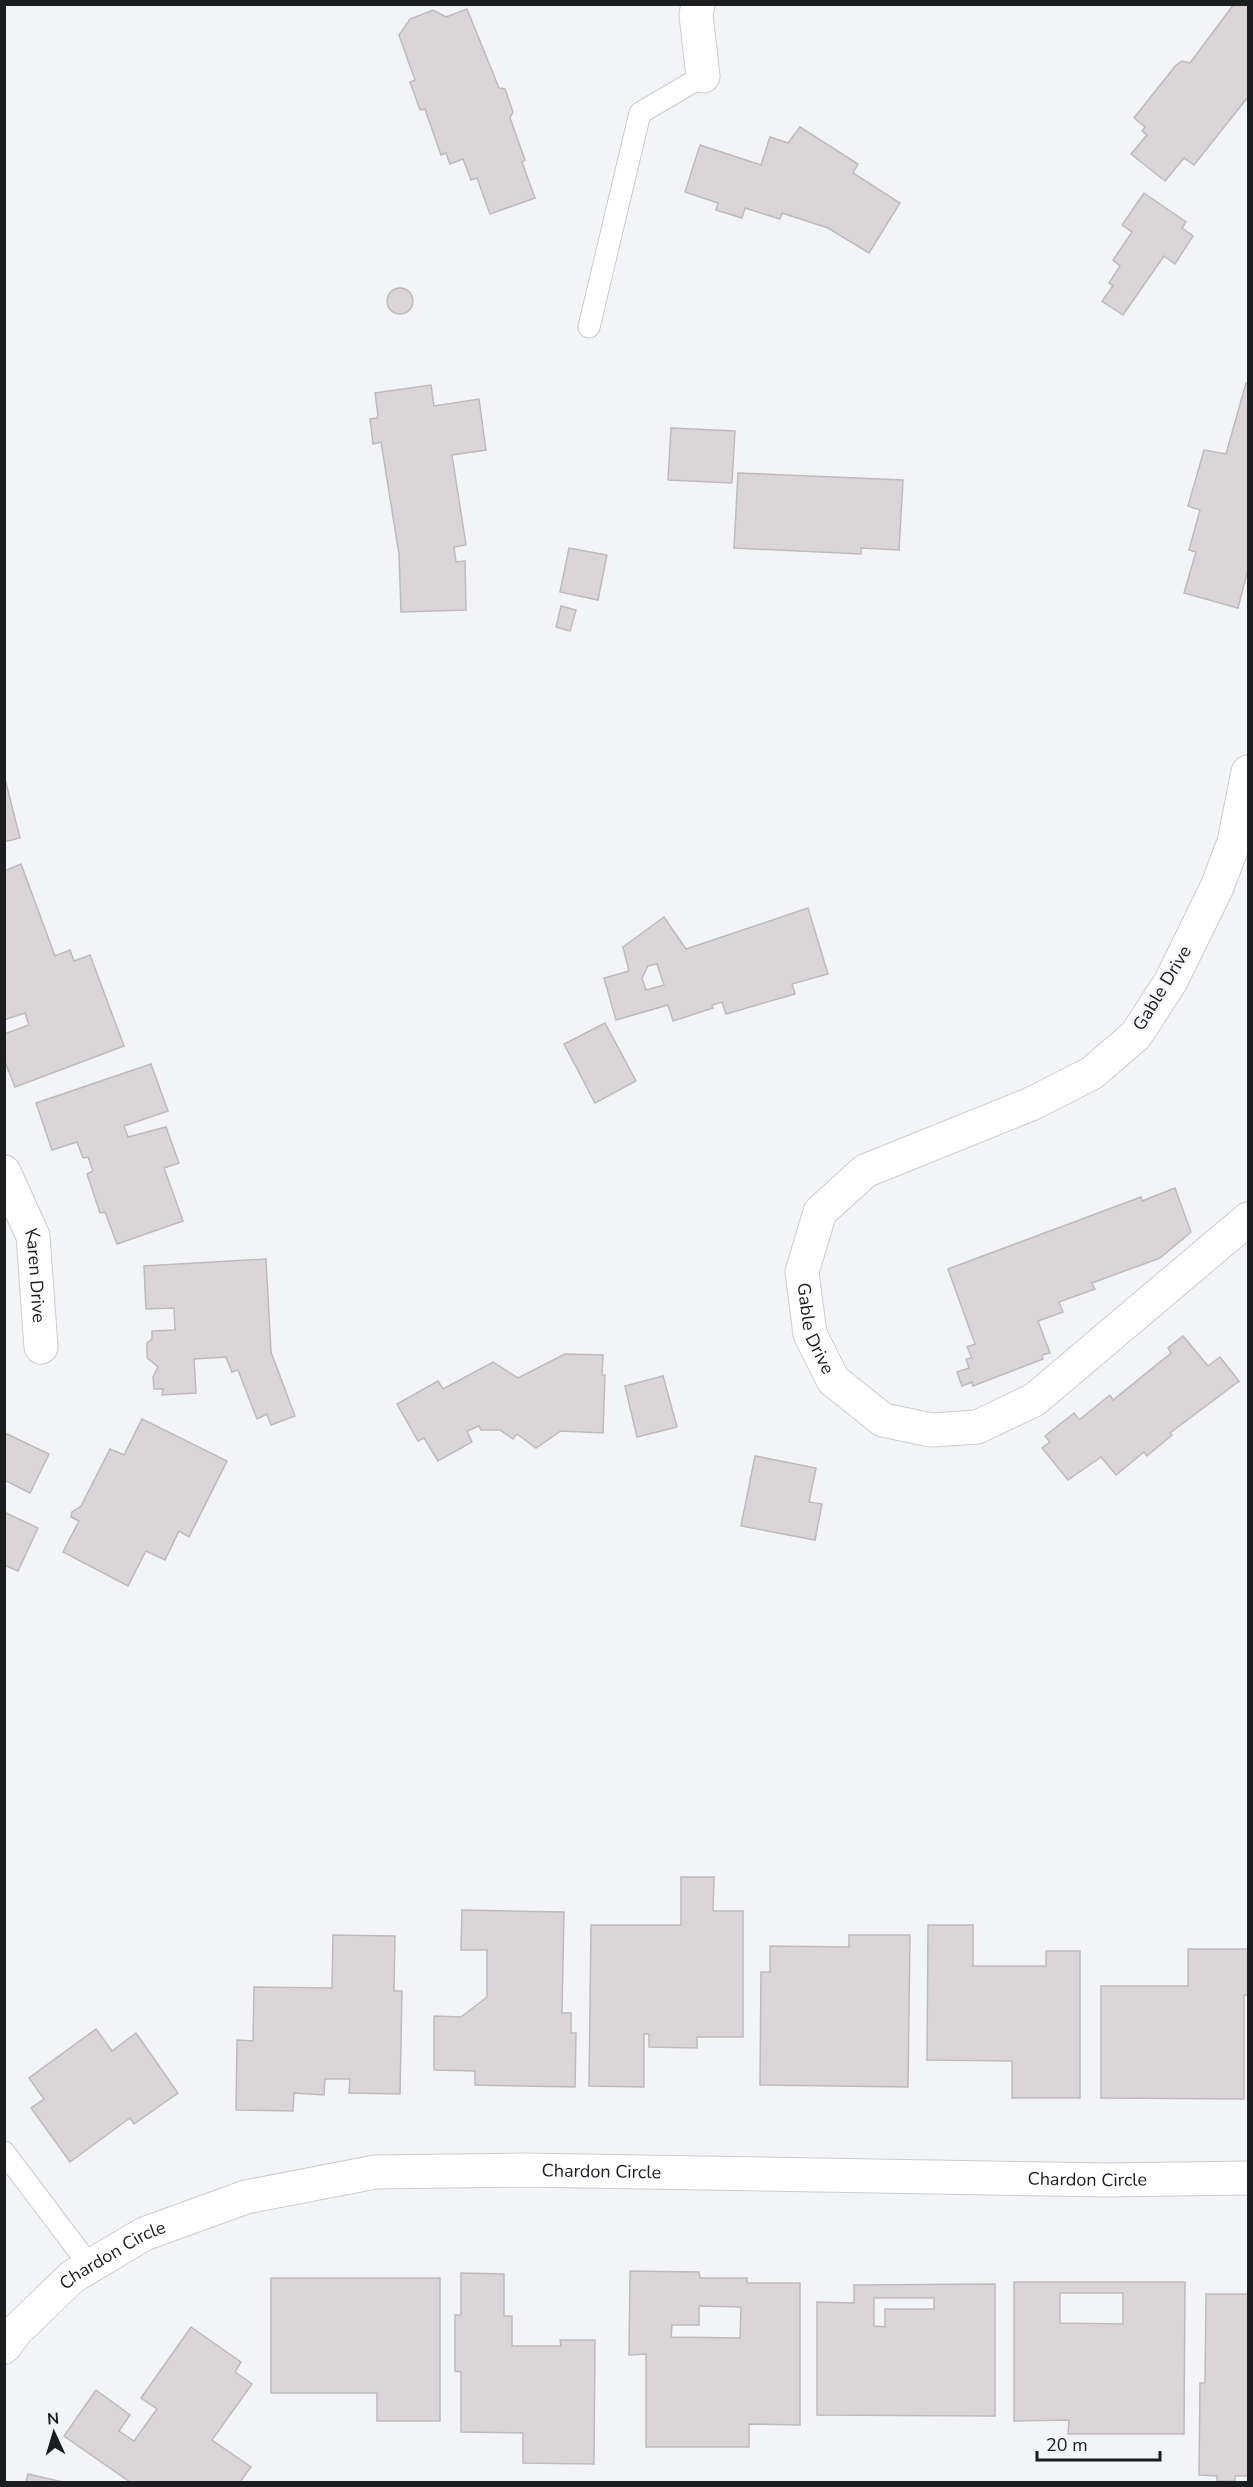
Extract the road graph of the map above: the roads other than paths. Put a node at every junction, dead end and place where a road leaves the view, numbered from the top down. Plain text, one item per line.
1 (698, 4) edge
2 (703, 76) joint
3 (589, 327) dead end
4 (1248, 772) edge
5 (4, 1172) edge
6 (1248, 1219) edge
7 (41, 1347) dead end
8 (4, 2152) edge
9 (1248, 2178) edge
10 (90, 2266) junction
11 (4, 2347) edge

1 - 2 street
2 - 3 lane
4 - 6 street, Gable Drive
5 - 7 street, Karen Drive
8 - 10 lane
9 - 10 street, Chardon Circle
10 - 11 street, Chardon Circle

